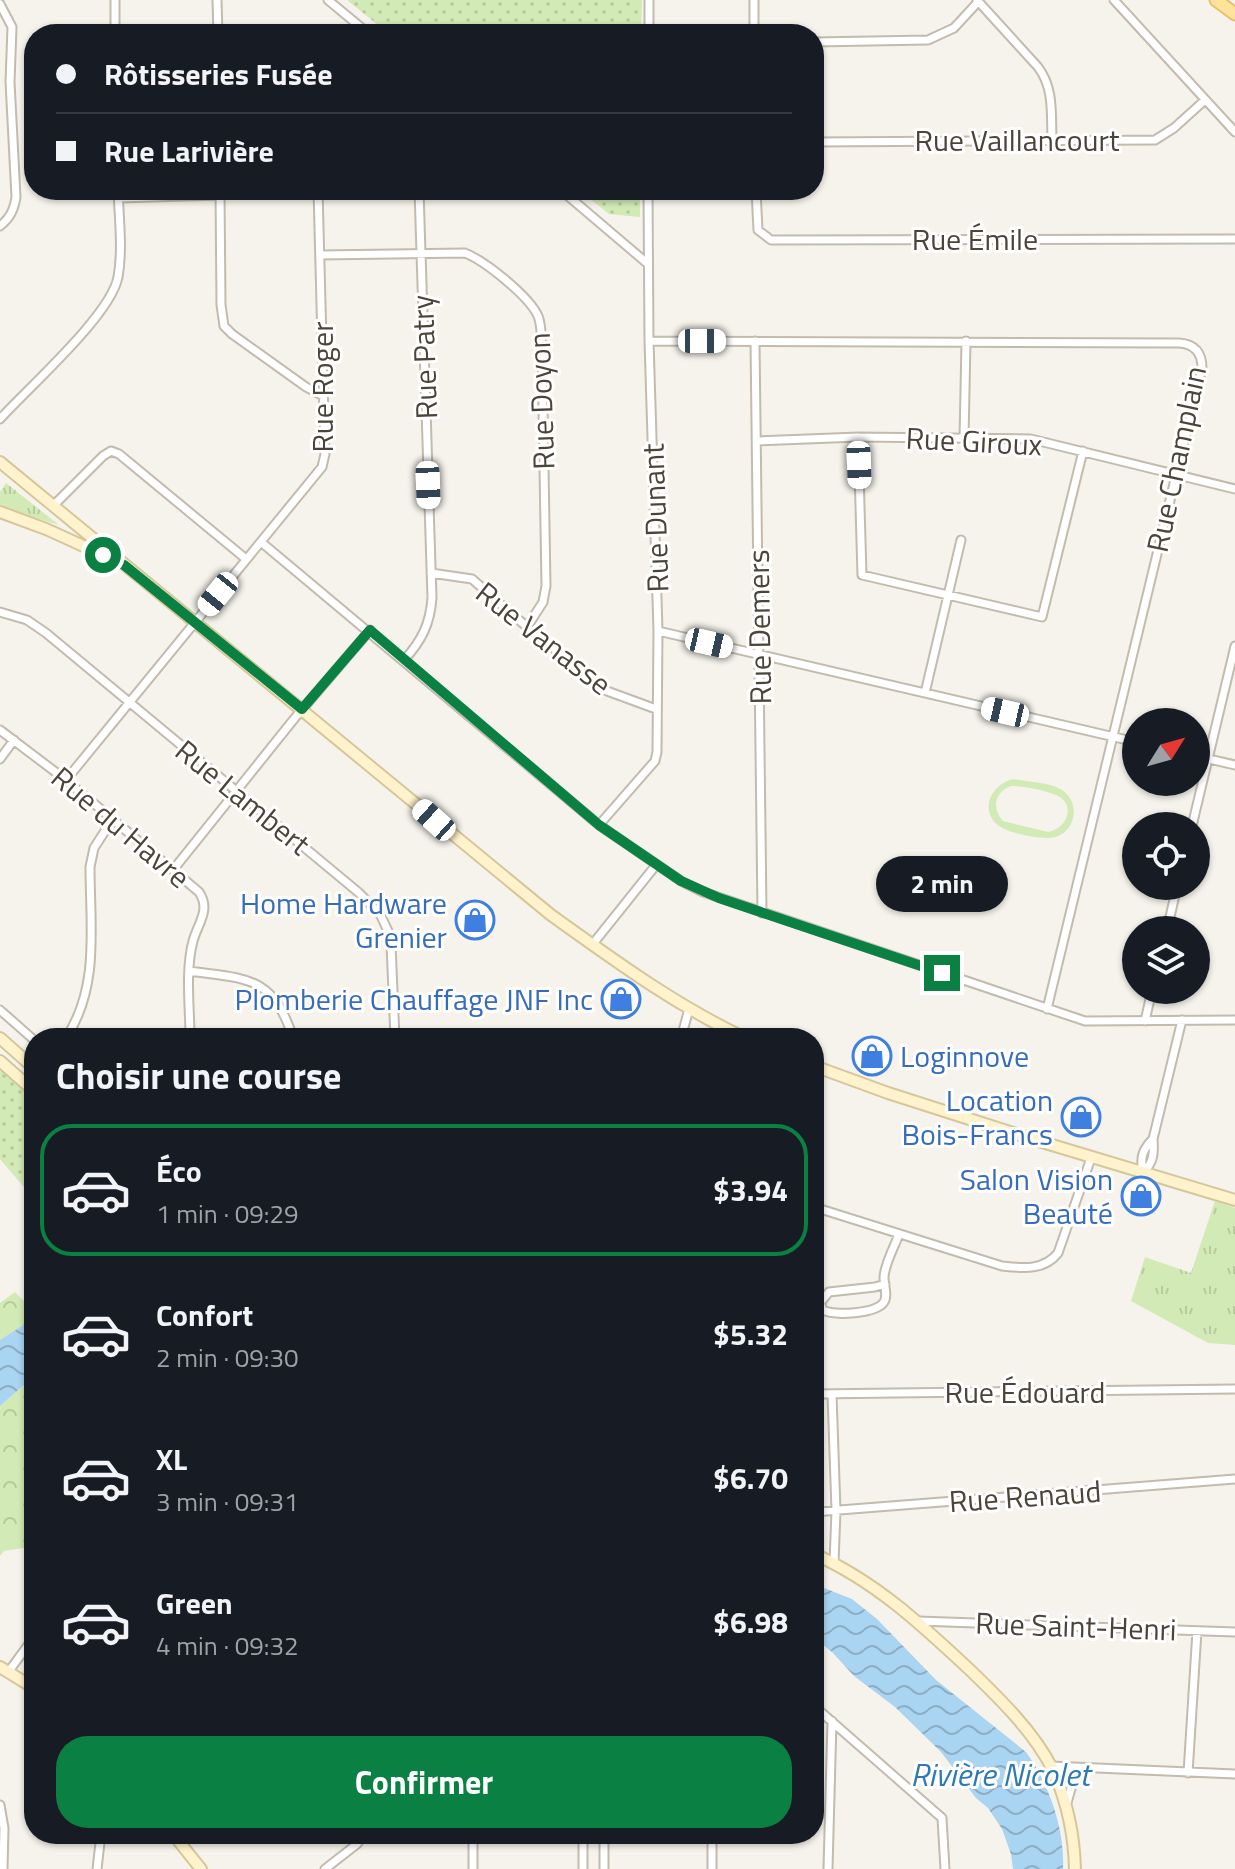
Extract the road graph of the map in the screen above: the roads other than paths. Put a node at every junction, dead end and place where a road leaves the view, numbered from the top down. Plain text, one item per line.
1 (115, 0) edge
2 (217, 0) edge
3 (328, 0) edge
4 (649, 0) edge
5 (754, 0) edge
6 (1114, 0) edge
7 (1216, 0) edge
8 (977, 1) edge
9 (0, 4) edge
10 (1235, 14) edge
11 (115, 24) edge
12 (218, 24) edge
13 (357, 24) edge
14 (649, 24) edge
15 (754, 24) edge
16 (824, 42) edge
17 (0, 81) edge
18 (10, 82) junction
19 (1205, 100) junction
20 (1235, 132) edge
21 (1052, 139) junction
22 (824, 142) edge
23 (118, 200) edge
24 (220, 200) edge
25 (318, 200) edge
26 (419, 200) edge
27 (573, 200) edge
28 (648, 200) edge
29 (756, 200) edge
30 (0, 226) edge
31 (1235, 239) edge
32 (421, 251) junction
33 (320, 255) junction
34 (648, 264) junction
35 (649, 341) junction
36 (755, 341) junction
37 (966, 341) junction
38 (323, 396) junction
39 (0, 402) edge
40 (9, 409) junction
41 (0, 419) edge
42 (858, 437) junction
43 (964, 439) junction
44 (757, 441) junction
45 (1083, 451) junction
46 (0, 462) edge
47 (1176, 474) junction
48 (1235, 489) edge
49 (53, 506) junction
50 (0, 512) edge
51 (961, 540) dead end
52 (261, 542) junction
53 (246, 559) junction
54 (124, 565) junction
55 (431, 573) junction
56 (948, 595) junction
57 (0, 612) edge
58 (195, 623) junction
59 (527, 627) junction
60 (370, 630) junction
61 (658, 631) junction
62 (1235, 646) edge
63 (760, 655) junction
64 (405, 659) junction
65 (925, 693) junction
66 (129, 703) junction
67 (302, 709) junction
68 (656, 709) junction
69 (0, 730) edge
70 (1112, 737) junction
71 (1122, 739) edge
72 (14, 740) junction
73 (1210, 751) edge
74 (0, 759) edge
75 (1210, 759) edge
76 (1235, 765) edge
77 (66, 780) junction
78 (236, 791) junction
79 (112, 820) junction
80 (599, 825) junction
81 (656, 865) junction
82 (173, 870) junction
83 (762, 913) junction
84 (592, 945) junction
85 (189, 971) junction
86 (1149, 1004) edge
87 (689, 1009) junction
88 (1047, 1009) junction
89 (0, 1010) edge
90 (1182, 1020) junction
91 (1235, 1020) edge
92 (1145, 1021) junction
93 (71, 1028) edge
94 (190, 1028) edge
95 (289, 1028) edge
96 (395, 1028) edge
97 (684, 1028) edge
98 (726, 1028) edge
99 (24, 1031) edge
100 (0, 1038) edge
101 (24, 1059) edge
102 (0, 1061) edge
103 (824, 1070) edge
104 (24, 1082) edge
105 (1091, 1158) junction
106 (1143, 1173) junction
107 (1235, 1200) edge
108 (824, 1210) edge
109 (899, 1234) junction
110 (885, 1284) junction
111 (824, 1298) edge
112 (824, 1311) edge
113 (1235, 1389) edge
114 (824, 1394) edge
115 (832, 1394) junction
116 (1235, 1479) edge
117 (836, 1511) junction
118 (824, 1512) edge
119 (824, 1558) edge
120 (834, 1563) junction
121 (918, 1621) junction
122 (1197, 1631) junction
123 (1235, 1632) edge
124 (24, 1648) edge
125 (5, 1669) edge
126 (24, 1681) edge
127 (824, 1714) edge
128 (832, 1721) junction
129 (1051, 1766) junction
130 (1077, 1768) junction
131 (1188, 1773) junction
132 (1235, 1774) edge
133 (0, 1805) edge
134 (1066, 1806) junction
135 (100, 1844) edge
136 (181, 1844) edge
137 (357, 1844) edge
138 (473, 1844) edge
139 (583, 1844) edge
140 (604, 1844) edge
141 (712, 1844) edge
142 (3, 1869) edge
143 (97, 1869) edge
144 (201, 1869) edge
145 (325, 1869) edge
146 (473, 1869) edge
147 (583, 1869) edge
148 (604, 1869) edge
149 (712, 1869) edge
150 (828, 1869) edge
151 (945, 1869) edge
152 (1075, 1869) edge

1 - 11 street
2 - 12 street
3 - 13 street
4 - 14 street
5 - 15 street
6 - 19 street
7 - 10 main road
8 - 16 street
8 - 21 street
9 - 18 street
17 - 18 street
18 - 30 street
19 - 20 street
19 - 21 street, Rue Vaillancourt
21 - 22 street, Rue Vaillancourt
23 - 40 street
24 - 38 street
25 - 33 street, Rue Roger
26 - 32 street, Rue Patry
27 - 34 street
28 - 34 street, Rue Dunant
29 - 31 street, Rue Émile
32 - 33 street, Rue Doyon
32 - 55 street, Rue Patry
32 - 59 street, Rue Doyon
33 - 38 street, Rue Roger
34 - 35 street, Rue Dunant
35 - 36 street, Rue Champlain
35 - 61 street, Rue Dunant
36 - 37 street, Rue Champlain
36 - 44 street, Rue Demers
37 - 43 street
37 - 47 street, Rue Champlain
38 - 52 street, Rue Roger
39 - 40 street
40 - 41 street
42 - 43 street, Rue Giroux
42 - 44 street, Rue Giroux
42 - 56 street
43 - 45 street, Rue Giroux
44 - 63 street, Rue Demers
45 - 47 street, Rue Giroux
45 - 56 street
46 - 49 street
47 - 48 street, Rue Giroux
47 - 70 street, Rue Champlain
49 - 53 street
49 - 54 street
50 - 54 street
51 - 56 street
52 - 53 street, Rue Roger
52 - 60 street
53 - 58 street, Rue Roger
54 - 58 street
55 - 59 street, Rue Vanasse
55 - 64 street, Rue Patry
56 - 65 street
57 - 66 street, Rue Lambert
58 - 66 street, Rue Roger
58 - 67 street
59 - 68 street, Rue Vanasse
60 - 64 street
60 - 67 street
61 - 63 street
61 - 68 street, Rue Dunant
62 - 73 street
63 - 65 street
63 - 83 street, Rue Demers
64 - 80 street
65 - 70 street
66 - 77 street, Rue Roger
66 - 78 street, Rue Lambert
67 - 78 street
67 - 84 street
68 - 80 street, Rue Dunant
69 - 72 street, Rue du Havre
70 - 71 street
70 - 88 street, Rue Champlain
72 - 74 street
72 - 77 street, Rue du Havre
75 - 76 street
77 - 79 street, Rue du Havre
78 - 82 street
78 - 96 street, Rue Lambert
79 - 82 street, Rue du Havre
79 - 93 street
80 - 81 street
81 - 83 street
81 - 84 street
82 - 85 street, Rue du Havre
83 - 88 street
84 - 87 street
85 - 94 street, Rue du Havre
85 - 95 street
86 - 92 street
87 - 97 street
87 - 98 street
88 - 92 street
89 - 99 street
90 - 91 street
90 - 92 street
90 - 106 street
100 - 101 street
102 - 104 street
103 - 105 street
105 - 106 street
105 - 109 street
106 - 107 street
108 - 109 street
109 - 110 street
110 - 111 street
110 - 112 street
113 - 115 street, Rue Édouard
114 - 115 street, Rue Édouard
115 - 117 street
116 - 117 street, Rue Renaud
117 - 118 street, Rue Renaud
117 - 120 street
119 - 120 street
120 - 121 street
121 - 122 street, Rue Saint-Henri
121 - 129 street
122 - 123 street, Rue Saint-Henri
122 - 131 street
124 - 125 street
125 - 126 street
127 - 128 street
128 - 150 street
128 - 151 street
129 - 130 street
129 - 134 street
130 - 131 street
130 - 134 street
131 - 132 street
133 - 142 street
134 - 152 street
135 - 143 street
136 - 144 street
137 - 145 street
138 - 146 street
139 - 147 street
140 - 148 street
141 - 149 street

